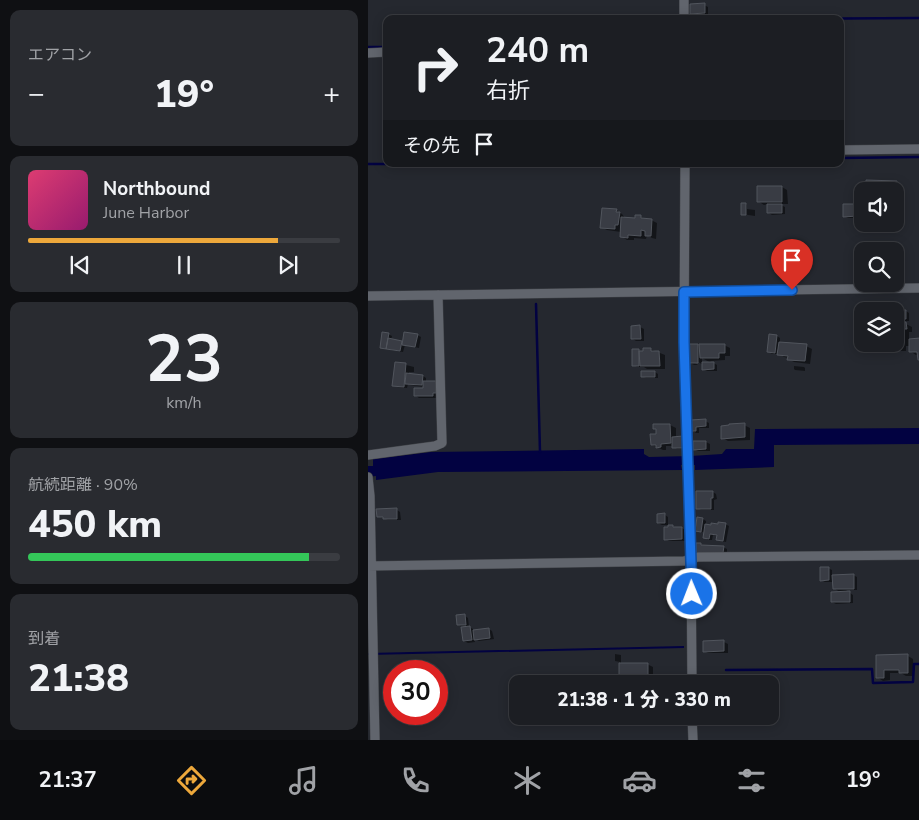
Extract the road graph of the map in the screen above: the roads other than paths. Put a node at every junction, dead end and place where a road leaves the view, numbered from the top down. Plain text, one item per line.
1 (684, 0) edge
2 (684, 15) edge
3 (383, 52) edge
4 (368, 53) edge
5 (920, 149) edge
6 (844, 150) edge
7 (685, 167) edge
8 (920, 288) edge
9 (684, 292) junction
10 (438, 295) junction
11 (368, 296) edge
12 (368, 455) edge
13 (368, 478) edge
14 (920, 554) edge
15 (691, 559) junction
16 (370, 566) edge
17 (692, 675) edge
18 (692, 725) edge
19 (375, 740) edge
20 (693, 740) edge

1 - 2 street
3 - 4 street
5 - 6 street
7 - 9 street
8 - 9 street
9 - 10 street
9 - 15 street
10 - 11 street
10 - 12 street
13 - 16 street
14 - 15 street
15 - 16 street
15 - 17 street
16 - 19 street
18 - 20 street

